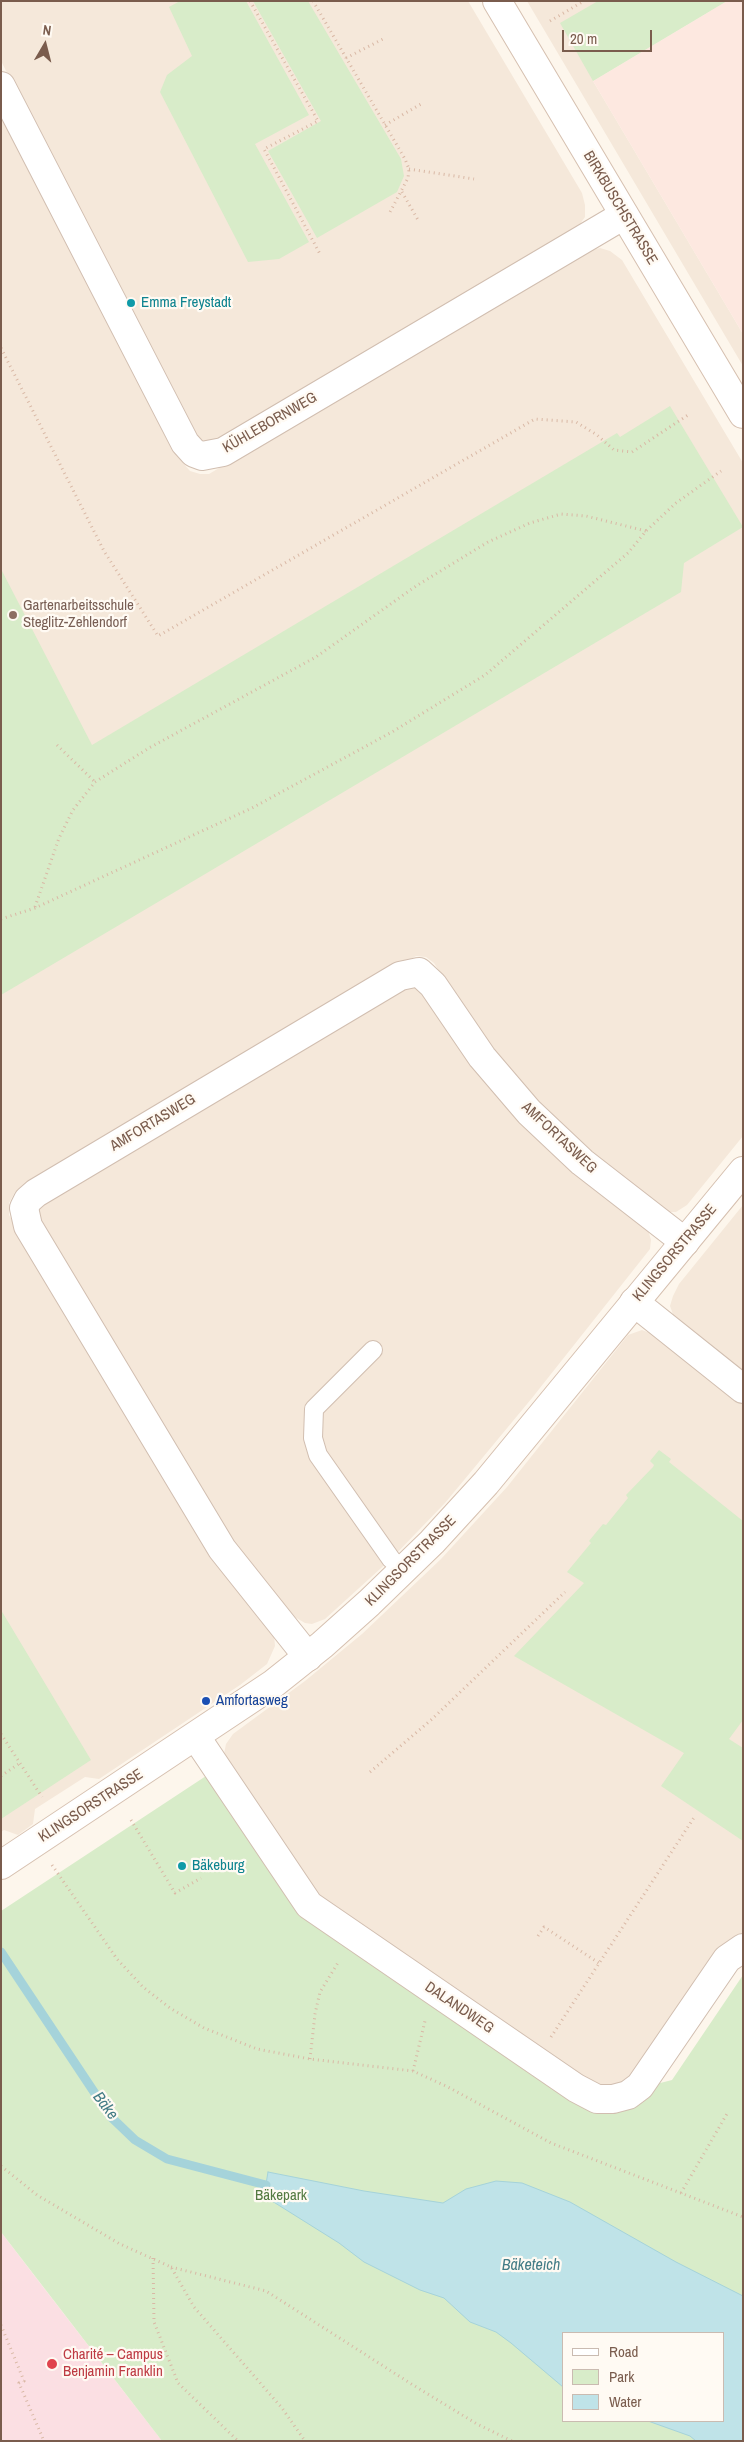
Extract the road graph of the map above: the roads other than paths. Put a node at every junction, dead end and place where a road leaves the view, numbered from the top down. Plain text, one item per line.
1 (497, 1) edge
2 (1, 86) edge
3 (624, 215) junction
4 (743, 414) edge
5 (743, 1170) edge
6 (685, 1242) junction
7 (634, 1302) junction
8 (373, 1350) dead end
9 (743, 1390) edge
10 (404, 1570) junction
11 (308, 1657) junction
12 (196, 1737) junction
13 (1, 1865) edge
14 (743, 1948) edge

1 - 3 street, BIRKBUSCHSTRASSE
2 - 3 street, KÜHLEBORNWEG
3 - 4 street, BIRKBUSCHSTRASSE
5 - 6 street, KLINGSORSTRASSE
6 - 7 street, KLINGSORSTRASSE
6 - 11 street, AMFORTASWEG
7 - 9 street
7 - 10 street, KLINGSORSTRASSE
8 - 10 lane
10 - 11 street, KLINGSORSTRASSE
11 - 12 street, KLINGSORSTRASSE
12 - 13 street, KLINGSORSTRASSE
12 - 14 street, DALANDWEG

